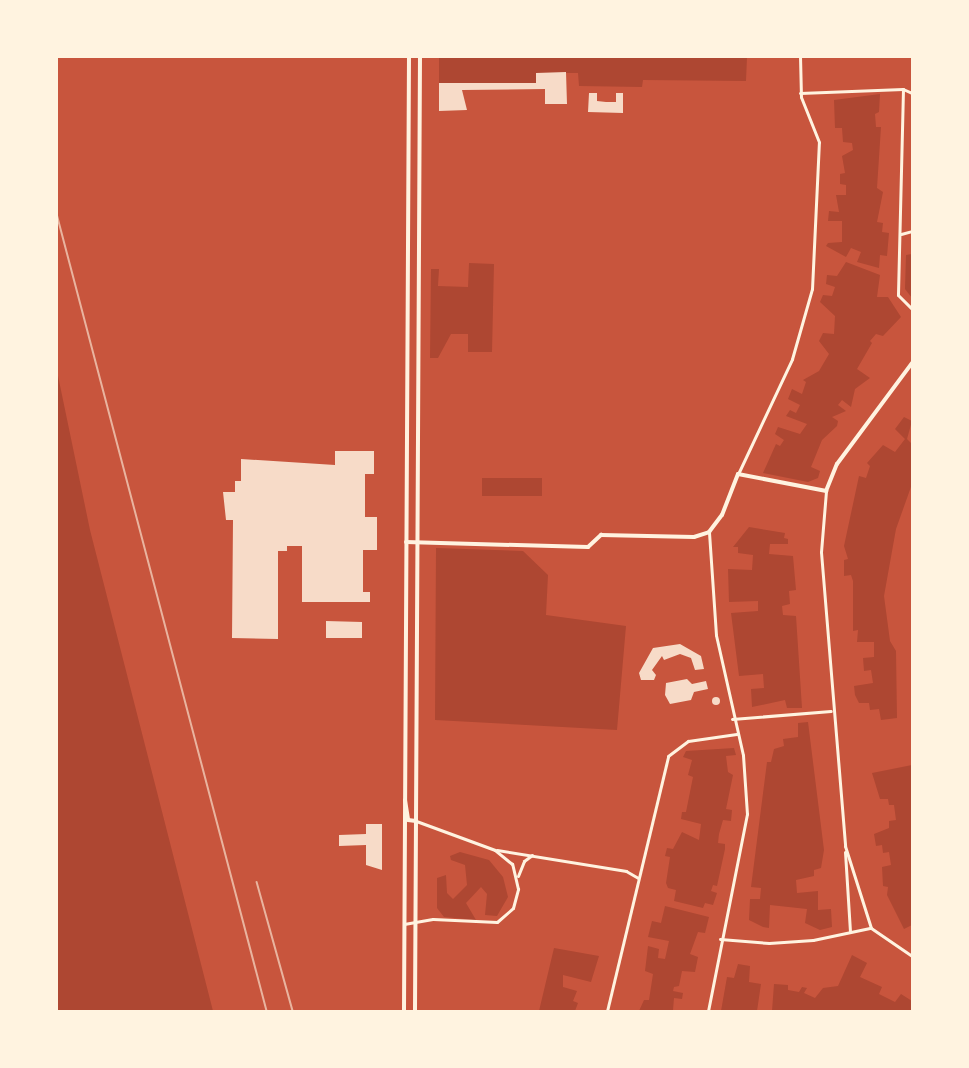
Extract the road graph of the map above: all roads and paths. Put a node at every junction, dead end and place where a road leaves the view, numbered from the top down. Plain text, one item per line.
1 (409, 57) edge
2 (420, 57) edge
3 (800, 57) edge
4 (903, 89) junction
5 (800, 93) junction
6 (912, 93) edge
7 (912, 231) edge
8 (901, 234) junction
9 (912, 309) edge
10 (912, 363) edge
11 (738, 474) junction
12 (826, 491) junction
13 (709, 532) junction
14 (405, 542) junction
15 (415, 542) junction
16 (831, 711) junction
17 (732, 719) junction
18 (736, 734) junction
19 (404, 799) junction
20 (416, 821) junction
21 (845, 846) junction
22 (495, 850) junction
23 (534, 855) junction
24 (518, 878) junction
25 (638, 878) junction
26 (415, 921) junction
27 (404, 924) junction
28 (870, 928) junction
29 (850, 932) junction
30 (720, 939) junction
31 (912, 956) edge
32 (404, 1011) edge
33 (415, 1011) edge
34 (607, 1011) edge
35 (708, 1011) edge

1 - 14 main road
2 - 15 main road
3 - 5 street
4 - 5 street
4 - 6 street
4 - 8 street
5 - 11 street
7 - 8 street
8 - 9 street
10 - 12 main road
11 - 12 main road
11 - 13 main road
12 - 16 street
13 - 15 main road
13 - 17 street
14 - 15 main road
14 - 19 main road
15 - 20 main road
16 - 17 street
16 - 21 street
17 - 18 street
18 - 25 street
18 - 30 street
19 - 20 main road
19 - 27 main road
20 - 22 street
20 - 26 main road
21 - 28 street
21 - 29 street
22 - 23 street
22 - 24 street
23 - 24 street
23 - 25 street
24 - 26 street
25 - 34 street
26 - 27 street
26 - 33 main road
27 - 32 main road
28 - 29 street
28 - 31 street
29 - 30 street
30 - 35 street

